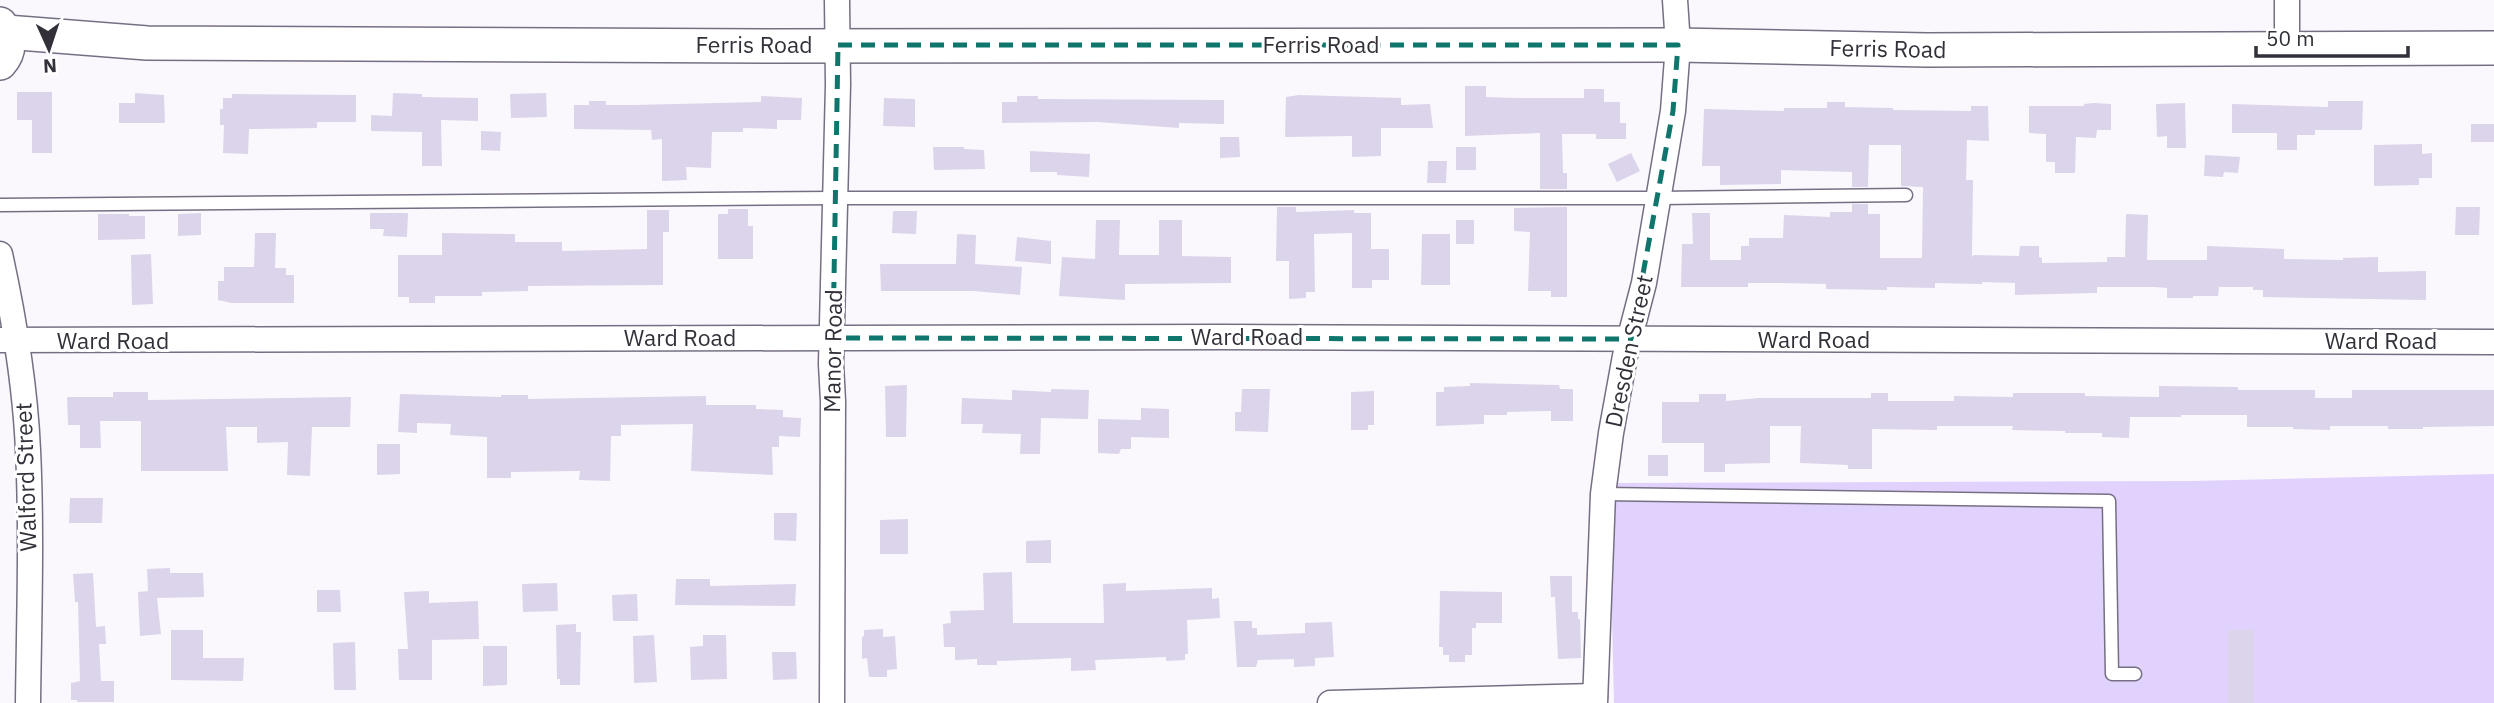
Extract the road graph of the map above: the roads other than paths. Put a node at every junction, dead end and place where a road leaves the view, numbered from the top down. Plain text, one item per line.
1 (837, 0) edge
2 (1675, 0) edge
3 (2287, 0) edge
4 (3, 44) edge
5 (838, 45) junction
6 (1678, 45) junction
7 (2287, 48) junction
8 (2494, 48) edge
9 (1906, 195) dead end
10 (836, 198) junction
11 (1658, 198) junction
12 (0, 205) edge
13 (0, 254) edge
14 (833, 338) junction
15 (1631, 339) junction
16 (8, 341) edge
17 (2494, 342) edge
18 (1603, 494) junction
19 (2135, 674) dead end
20 (1595, 700) edge
21 (28, 703) edge
22 (832, 703) edge
23 (1330, 703) edge

1 - 5 street, Manor Road
2 - 6 street, Dresden Street
3 - 7 street
4 - 5 main road, Ferris Road
5 - 6 main road, Ferris Road
5 - 10 street, Manor Road
6 - 7 main road, Ferris Road
6 - 11 street, Dresden Street
7 - 8 main road, Ferris Road
9 - 11 lane
10 - 11 lane
10 - 12 lane
10 - 14 street, Manor Road
11 - 15 street, Dresden Street
13 - 16 street, Walford Street
14 - 15 street, Ward Road
14 - 16 street, Ward Road
14 - 22 street, Manor Road
15 - 17 street, Ward Road
15 - 18 street, Dresden Street
16 - 21 street, Walford Street
18 - 19 lane
18 - 20 street, Dresden Street
20 - 23 street

